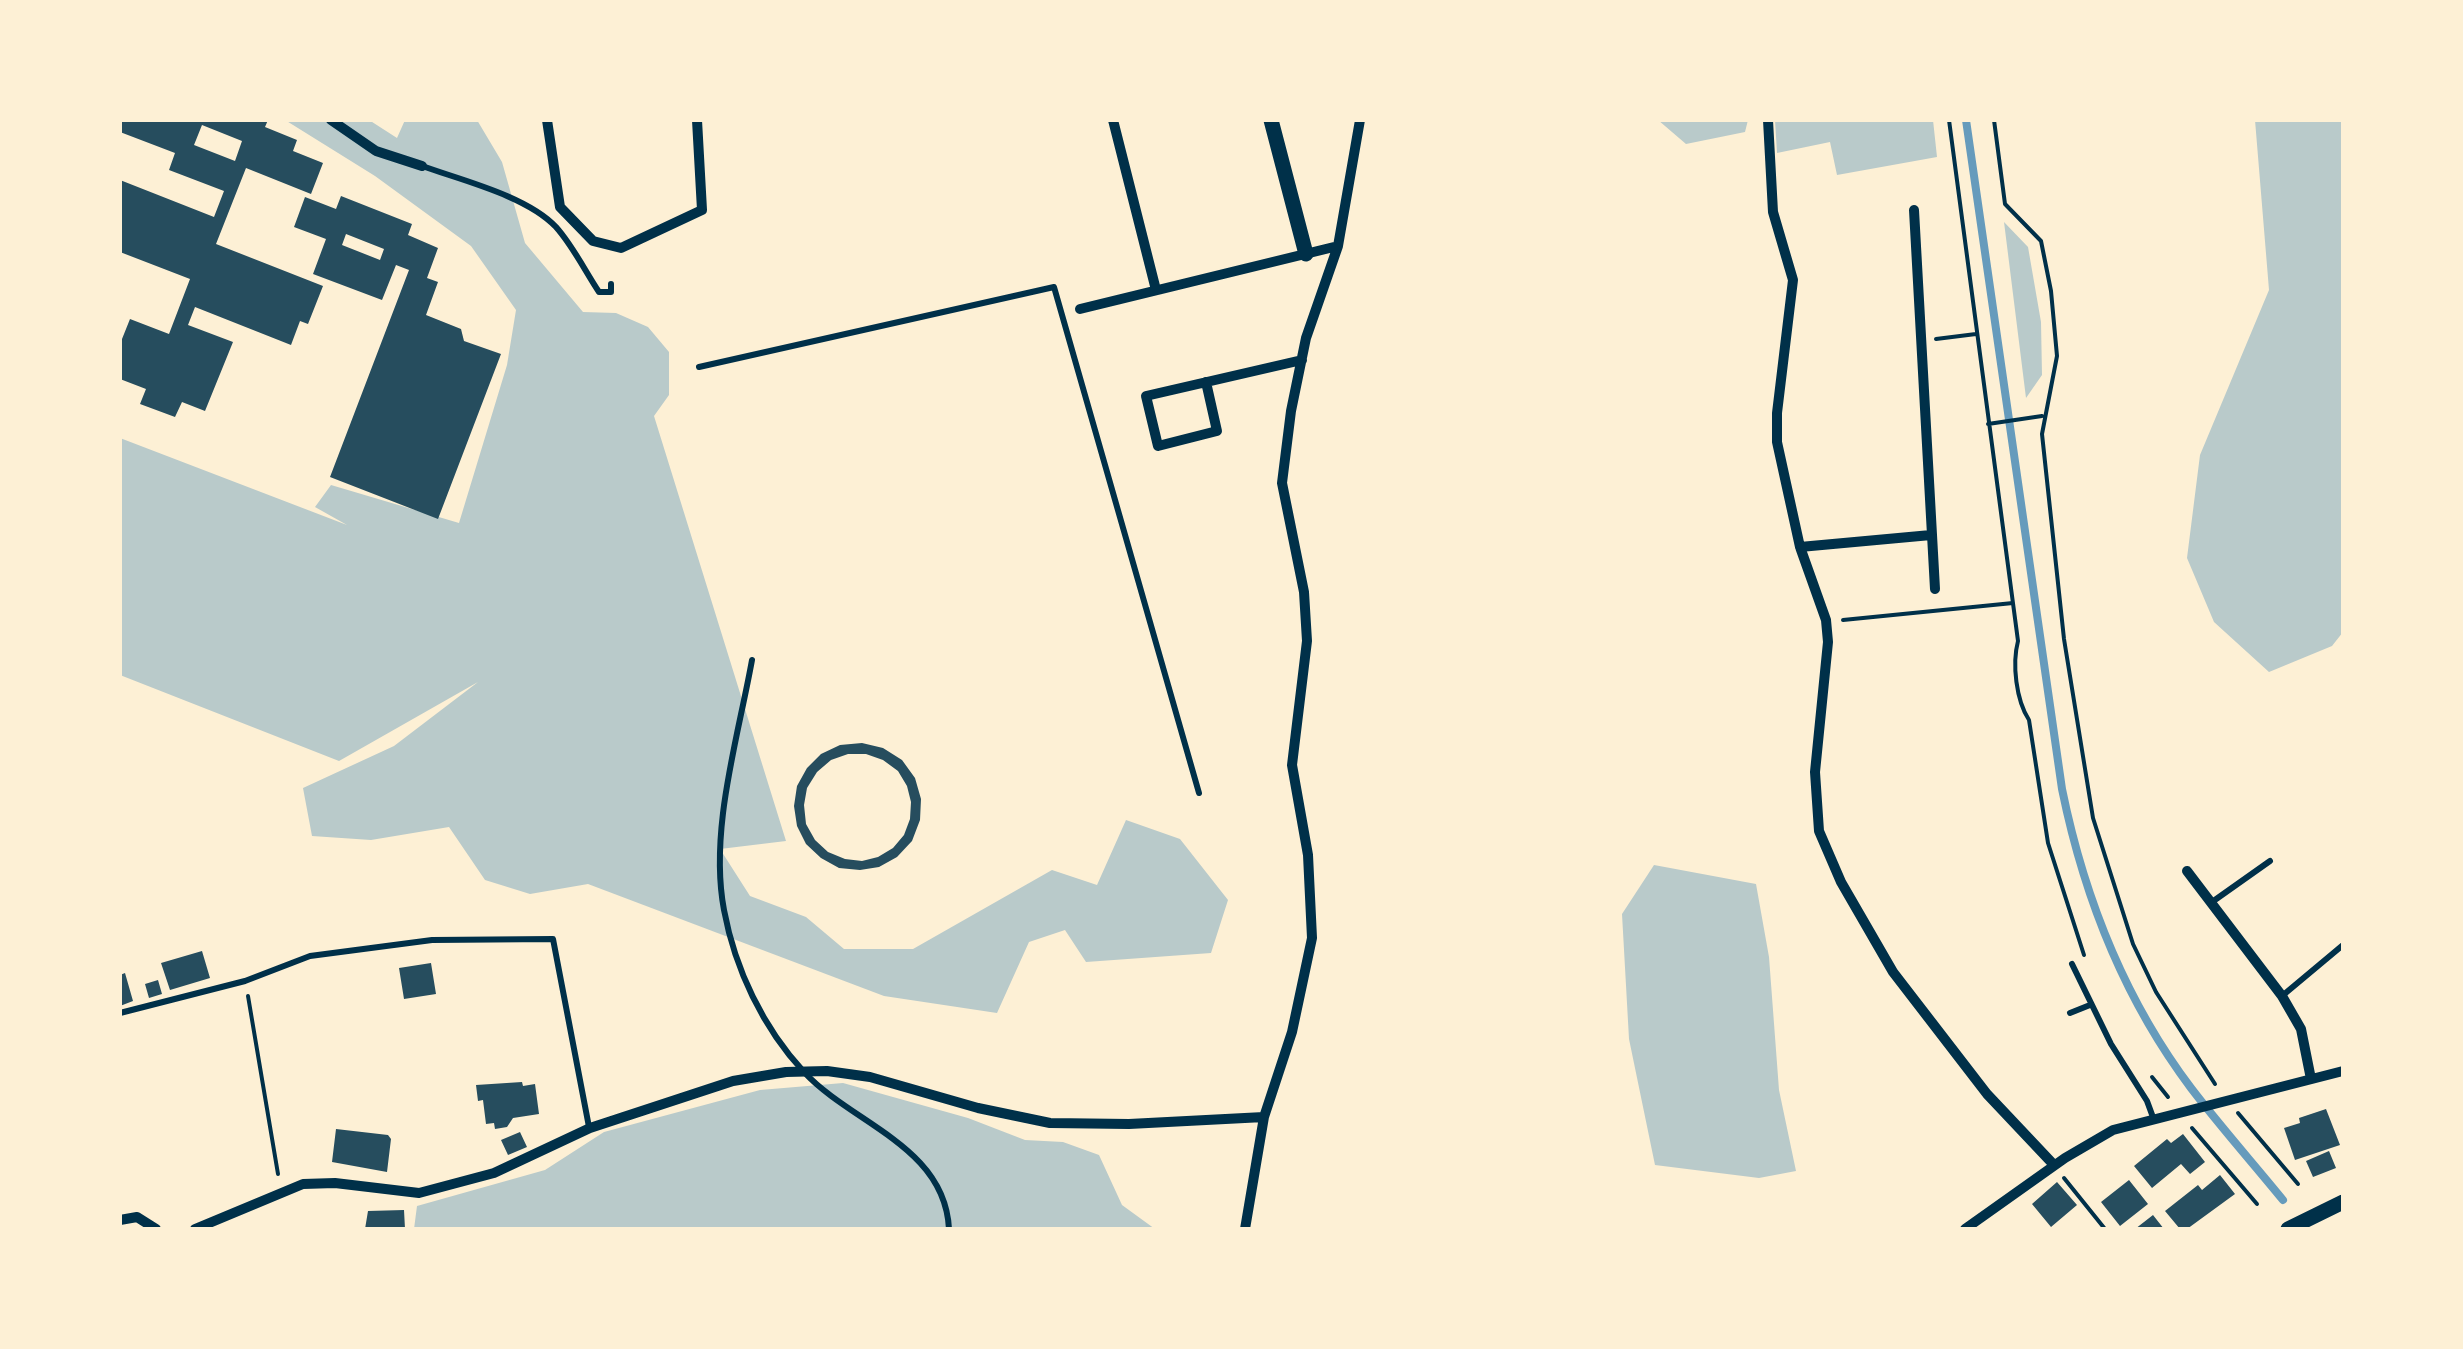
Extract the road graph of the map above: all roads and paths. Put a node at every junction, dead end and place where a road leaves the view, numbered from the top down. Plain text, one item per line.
1 (332, 120) edge
2 (547, 120) edge
3 (696, 120) edge
4 (1113, 120) edge
5 (1271, 120) edge
6 (1360, 120) edge
7 (1768, 120) edge
8 (1949, 120) edge
9 (1994, 120) edge
10 (422, 166) joint
11 (1914, 210) dead end
12 (1338, 246) junction
13 (1306, 254) junction
14 (611, 284) dead end
15 (1156, 290) junction
16 (1080, 309) joint
17 (1064, 313) junction
18 (1976, 334) junction
19 (1921, 341) junction
20 (1302, 360) junction
21 (699, 366) dead end
22 (1206, 382) junction
23 (2042, 416) junction
24 (1988, 424) junction
25 (1932, 535) junction
26 (1800, 548) junction
27 (1934, 589) dead end
28 (2013, 603) junction
29 (1834, 620) dead end
30 (752, 660) dead end
31 (1199, 793) dead end
32 (2270, 861) dead end
33 (2187, 870) dead end
34 (2211, 902) junction
35 (2343, 945) edge
36 (2084, 956) dead end
37 (2072, 964) dead end
38 (245, 981) junction
39 (2282, 996) junction
40 (2090, 1004) junction
41 (120, 1013) edge
42 (2070, 1014) dead end
43 (803, 1072) junction
44 (2343, 1072) edge
45 (2150, 1075) dead end
46 (2310, 1079) junction
47 (2218, 1088) dead end
48 (2226, 1103) junction
49 (2181, 1111) junction
50 (1264, 1117) junction
51 (2154, 1120) junction
52 (590, 1128) junction
53 (2058, 1170) junction
54 (2298, 1184) dead end
55 (283, 1193) junction
56 (2343, 1202) edge
57 (2257, 1204) dead end
58 (120, 1220) edge
59 (156, 1229) edge
60 (194, 1229) edge
61 (949, 1229) edge
62 (1245, 1229) edge
63 (1965, 1229) edge
64 (2105, 1229) edge
65 (2288, 1229) edge

1 - 10 street
2 - 3 street
4 - 15 street
5 - 13 street
6 - 12 street
7 - 26 street
8 - 18 path
9 - 23 path
10 - 14 lane
11 - 19 street
12 - 13 street
12 - 20 street
13 - 15 street
15 - 16 street
16 - 17 lane
17 - 21 lane
17 - 31 lane
18 - 19 path
18 - 24 path
19 - 25 street
20 - 22 street
20 - 50 street
22 - 22 street
23 - 24 path
23 - 47 path
24 - 28 path
25 - 26 street
25 - 27 street
26 - 53 street
28 - 29 path
28 - 36 path
30 - 43 lane
32 - 34 lane
33 - 34 street
34 - 39 street
35 - 39 lane
37 - 40 lane
38 - 41 lane
38 - 52 lane
38 - 55 path
39 - 46 street
40 - 42 lane
40 - 51 lane
43 - 50 street
43 - 52 street
43 - 61 lane
44 - 46 street
45 - 49 path
46 - 48 street
48 - 49 street
48 - 54 path
49 - 51 street
49 - 57 path
50 - 62 street
51 - 53 street
52 - 55 street
53 - 63 street
53 - 64 path
55 - 60 street
56 - 65 street
58 - 59 street

